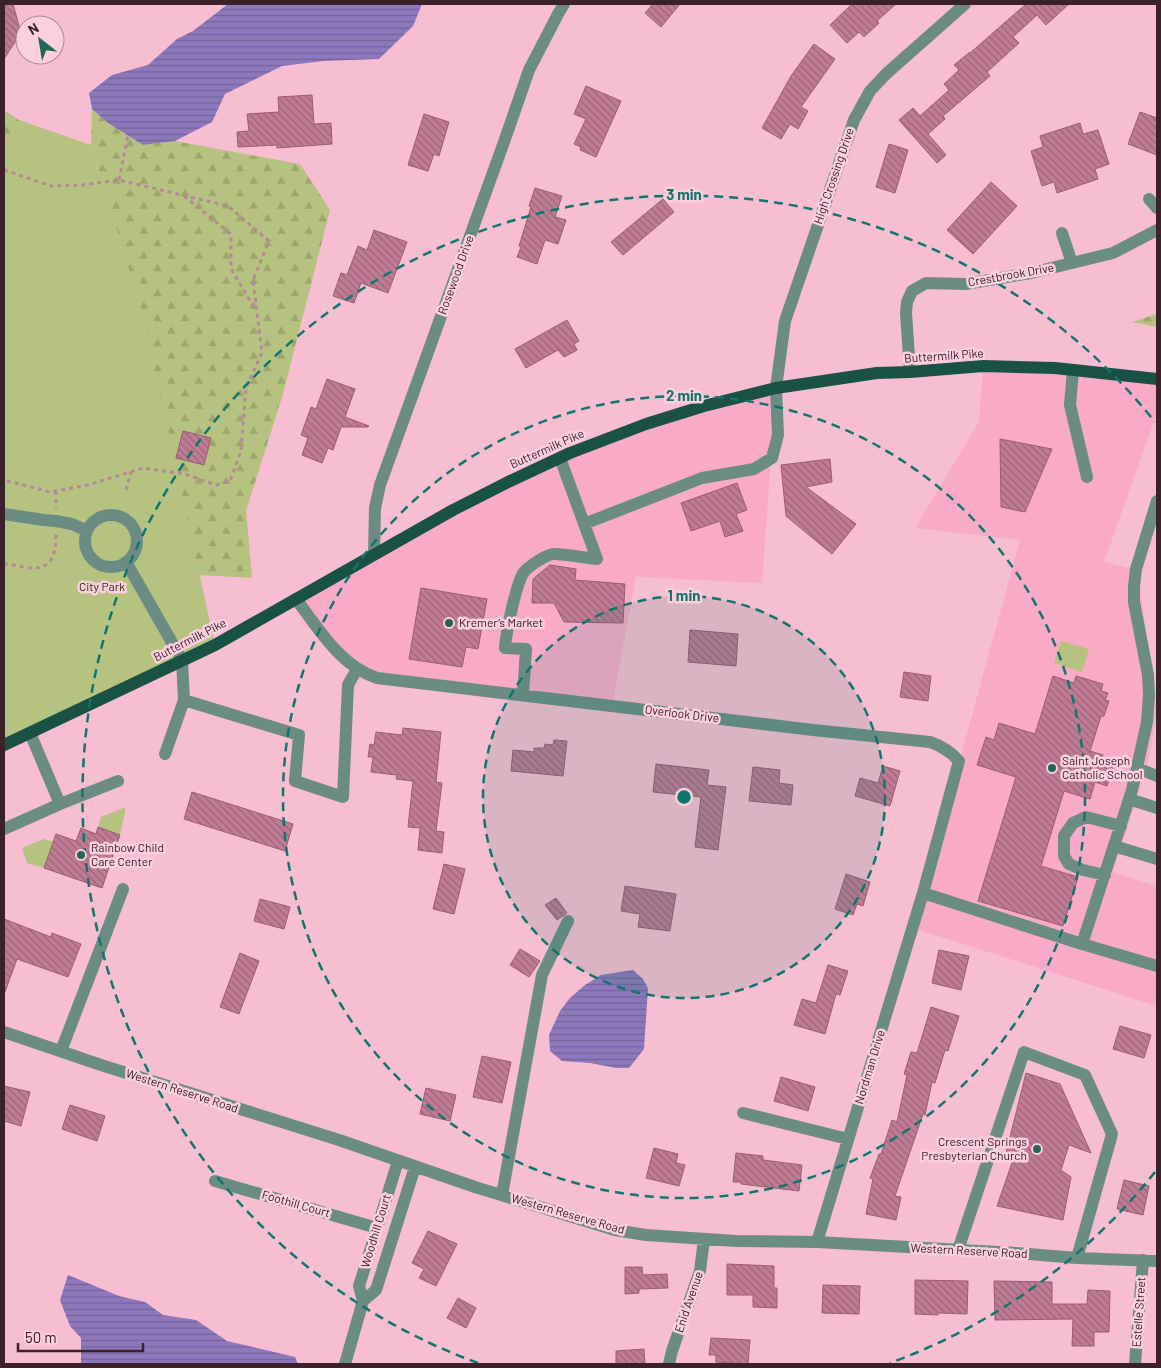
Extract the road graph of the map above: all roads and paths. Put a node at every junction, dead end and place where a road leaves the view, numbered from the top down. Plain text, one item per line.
1 (563, 4) edge
2 (965, 4) edge
3 (128, 136) dead end
4 (4, 170) edge
5 (119, 180) junction
6 (184, 196) junction
7 (1157, 230) edge
8 (1062, 233) dead end
9 (1072, 263) junction
10 (257, 311) junction
11 (1073, 370) junction
12 (910, 372) junction
13 (1157, 379) edge
14 (776, 388) junction
15 (560, 458) junction
16 (131, 472) junction
17 (1087, 477) dead end
18 (4, 480) edge
19 (126, 490) dead end
20 (56, 491) junction
21 (1157, 501) edge
22 (4, 514) edge
23 (56, 521) junction
24 (584, 524) junction
25 (87, 531) junction
26 (374, 554) junction
27 (126, 562) junction
28 (4, 564) edge
29 (296, 599) junction
30 (182, 660) junction
31 (357, 669) junction
32 (523, 695) junction
33 (184, 700) junction
34 (30, 733) junction
35 (4, 745) edge
36 (165, 754) dead end
37 (1137, 768) junction
38 (1157, 776) edge
39 (118, 781) dead end
40 (1129, 798) junction
41 (60, 804) junction
42 (1157, 808) edge
43 (1121, 826) junction
44 (4, 829) edge
45 (1114, 846) junction
46 (1157, 859) edge
47 (1105, 875) junction
48 (122, 889) dead end
49 (923, 893) junction
50 (568, 921) dead end
51 (1082, 944) junction
52 (1157, 966) edge
53 (4, 1032) edge
54 (60, 1051) junction
55 (743, 1114) dead end
56 (848, 1139) junction
57 (398, 1161) junction
58 (415, 1167) junction
59 (215, 1180) dead end
60 (502, 1195) junction
61 (377, 1228) junction
62 (704, 1239) junction
63 (817, 1242) junction
64 (958, 1250) junction
65 (1078, 1258) junction
66 (1143, 1260) junction
67 (1157, 1261) edge
68 (363, 1301) junction
69 (345, 1364) edge
70 (669, 1364) edge
71 (1135, 1364) edge

1 - 26 street, Rosewood Drive
2 - 14 street, High Crossing Drive
3 - 5 path
4 - 5 path
5 - 6 path
6 - 10 path
6 - 10 path
7 - 9 street, Crestbrook Drive
8 - 9 street
9 - 12 street, Crestbrook Drive
10 - 16 path
11 - 12 main road, Buttermilk Pike
11 - 13 main road, Buttermilk Pike
11 - 17 street
12 - 14 main road, Buttermilk Pike
14 - 15 main road, Buttermilk Pike
14 - 24 street, High Crossing Drive
15 - 24 street
15 - 26 main road, Buttermilk Pike
16 - 19 path
16 - 20 path
18 - 20 path
20 - 23 path
21 - 37 street
22 - 23 street
23 - 25 street
23 - 28 path
24 - 32 street
25 - 27 street
25 - 27 street
26 - 29 main road, Buttermilk Pike
27 - 30 street
29 - 30 main road, Buttermilk Pike
29 - 31 street, Overlook Drive
30 - 33 street
30 - 34 main road, Buttermilk Pike
31 - 32 street, Overlook Drive
31 - 33 street
32 - 49 street, Overlook Drive
33 - 36 street
34 - 35 main road, Buttermilk Pike
34 - 41 street
37 - 38 street
37 - 40 street
39 - 41 street
40 - 42 street
40 - 43 street
41 - 44 street
43 - 45 street
43 - 47 street
45 - 46 street
45 - 47 street
47 - 51 street
48 - 54 street
49 - 51 street
49 - 56 street, Nordman Drive
50 - 60 street
51 - 52 street
53 - 54 street, Western Reserve Road
54 - 57 street, Western Reserve Road
55 - 56 street
56 - 63 street, Nordman Drive
57 - 58 street, Western Reserve Road
57 - 61 street, Woodhill Court
58 - 60 street, Western Reserve Road
58 - 68 street, Woodhill Court
59 - 61 street, Foothill Court
60 - 62 street, Western Reserve Road
61 - 68 street, Woodhill Court
62 - 63 street, Western Reserve Road
62 - 70 street, Enid Avenue
63 - 64 street, Western Reserve Road
64 - 65 street, Western Reserve Road
64 - 65 street
65 - 66 street, Western Reserve Road
66 - 67 street, Western Reserve Road
66 - 71 street, Estelle Street
68 - 69 street, Woodhill Court

